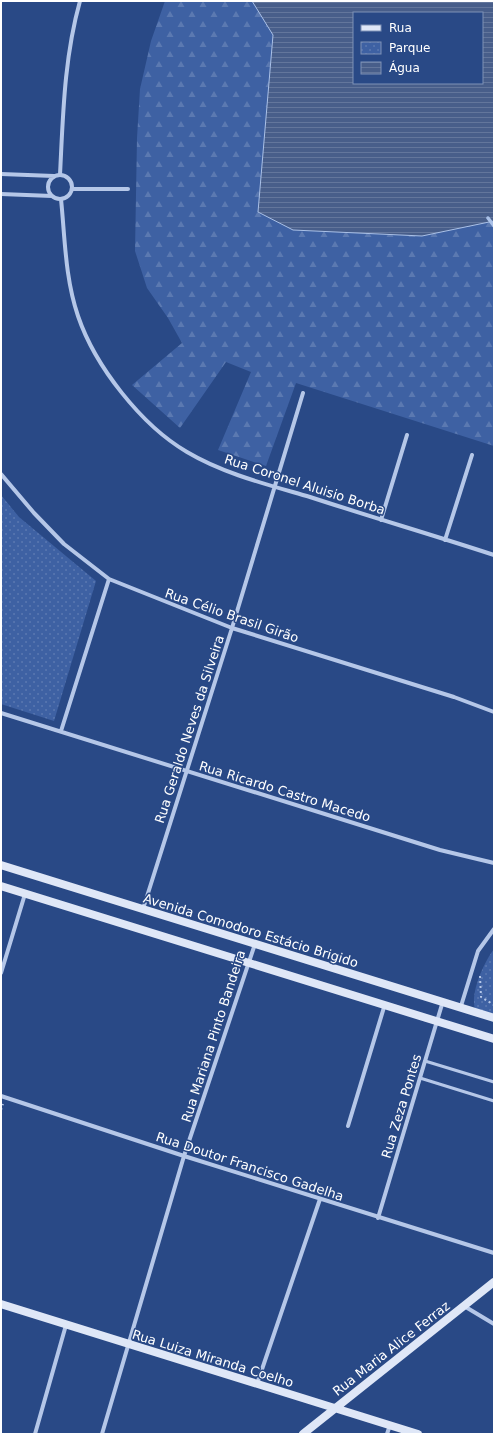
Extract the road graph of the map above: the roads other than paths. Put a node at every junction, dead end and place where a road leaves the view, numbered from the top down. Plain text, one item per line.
1 (80, 1) edge
2 (1, 174) edge
3 (60, 175) junction
4 (55, 176) junction
5 (72, 188) junction
6 (128, 190) dead end
7 (1, 194) edge
8 (52, 196) junction
9 (61, 199) junction
10 (303, 393) dead end
11 (407, 435) dead end
12 (472, 454) dead end
13 (1, 474) edge
14 (275, 487) junction
15 (381, 520) junction
16 (445, 540) junction
17 (493, 553) edge
18 (109, 579) junction
19 (232, 628) junction
20 (494, 712) edge
21 (1, 713) edge
22 (61, 732) junction
23 (187, 770) junction
24 (494, 863) edge
25 (1, 865) edge
26 (1, 886) edge
27 (25, 893) junction
28 (142, 909) junction
29 (494, 929) edge
30 (255, 943) junction
31 (249, 963) junction
32 (1, 973) edge
33 (443, 1001) junction
34 (385, 1004) junction
35 (461, 1006) junction
36 (494, 1018) edge
37 (437, 1020) junction
38 (494, 1039) edge
39 (425, 1061) junction
40 (420, 1078) junction
41 (494, 1082) edge
42 (1, 1096) edge
43 (494, 1101) edge
44 (348, 1126) dead end
45 (184, 1156) junction
46 (320, 1199) junction
47 (378, 1218) junction
48 (494, 1253) edge
49 (494, 1282) edge
50 (1, 1304) edge
51 (464, 1306) junction
52 (494, 1324) edge
53 (66, 1325) junction
54 (127, 1344) junction
55 (256, 1384) junction
56 (336, 1407) junction
57 (390, 1425) junction
58 (35, 1434) edge
59 (102, 1434) edge
60 (303, 1434) edge
61 (387, 1434) edge
62 (418, 1434) edge

1 - 3 street
2 - 4 street
3 - 4 street
3 - 5 street
4 - 8 street
5 - 6 street
5 - 9 street
7 - 8 street
8 - 9 street
9 - 14 street, Rua Coronel Aluisio Borba
10 - 14 street, Rua Geraldo Neves da Silveira
11 - 15 street
12 - 16 street
13 - 18 street, Rua Célio Brasil Girão
14 - 15 street, Rua Coronel Aluisio Borba
14 - 19 street, Rua Geraldo Neves da Silveira
15 - 16 street, Rua Coronel Aluisio Borba
16 - 17 street, Rua Coronel Aluisio Borba
18 - 19 street, Rua Célio Brasil Girão
18 - 22 street
19 - 20 street, Rua Célio Brasil Girão
19 - 23 street, Rua Geraldo Neves da Silveira
21 - 22 street, Rua Ricardo Castro Macedo
22 - 23 street, Rua Ricardo Castro Macedo
23 - 24 street, Rua Ricardo Castro Macedo
23 - 28 street, Rua Geraldo Neves da Silveira
25 - 28 main road, Avenida Comodoro Estácio Brigido
26 - 27 main road
27 - 31 main road
27 - 32 street
28 - 30 main road, Avenida Comodoro Estácio Brigido
29 - 35 street
30 - 31 street, Rua Mariana Pinto Bandeira
30 - 33 main road, Avenida Comodoro Estácio Brigido
31 - 34 main road
31 - 45 street, Rua Mariana Pinto Bandeira
33 - 35 main road, Avenida Comodoro Estácio Brigido
33 - 37 street, Rua Zeza Pontes
34 - 37 main road
34 - 44 street
35 - 36 main road, Avenida Comodoro Estácio Brigido
37 - 38 main road
37 - 39 street, Rua Zeza Pontes
39 - 40 street, Rua Zeza Pontes
39 - 41 lane
40 - 43 lane
40 - 47 street, Rua Zeza Pontes
42 - 45 street, Rua Doutor Francisco Gadelha
45 - 46 street, Rua Doutor Francisco Gadelha
45 - 54 street, Rua Mariana Pinto Bandeira
46 - 47 street, Rua Doutor Francisco Gadelha
46 - 55 street
47 - 48 street, Rua Doutor Francisco Gadelha
49 - 51 main road, Rua Maria Alice Ferraz
50 - 53 main road, Rua Luiza Miranda Coelho
51 - 52 street
51 - 56 main road, Rua Maria Alice Ferraz
53 - 54 main road, Rua Luiza Miranda Coelho
53 - 58 street
54 - 55 main road, Rua Luiza Miranda Coelho
54 - 59 street, Rua Mariana Pinto Bandeira
55 - 56 main road, Rua Luiza Miranda Coelho
56 - 57 main road, Rua Luiza Miranda Coelho
56 - 60 main road, Rua Maria Alice Ferraz
57 - 61 street
57 - 62 main road, Rua Luiza Miranda Coelho

